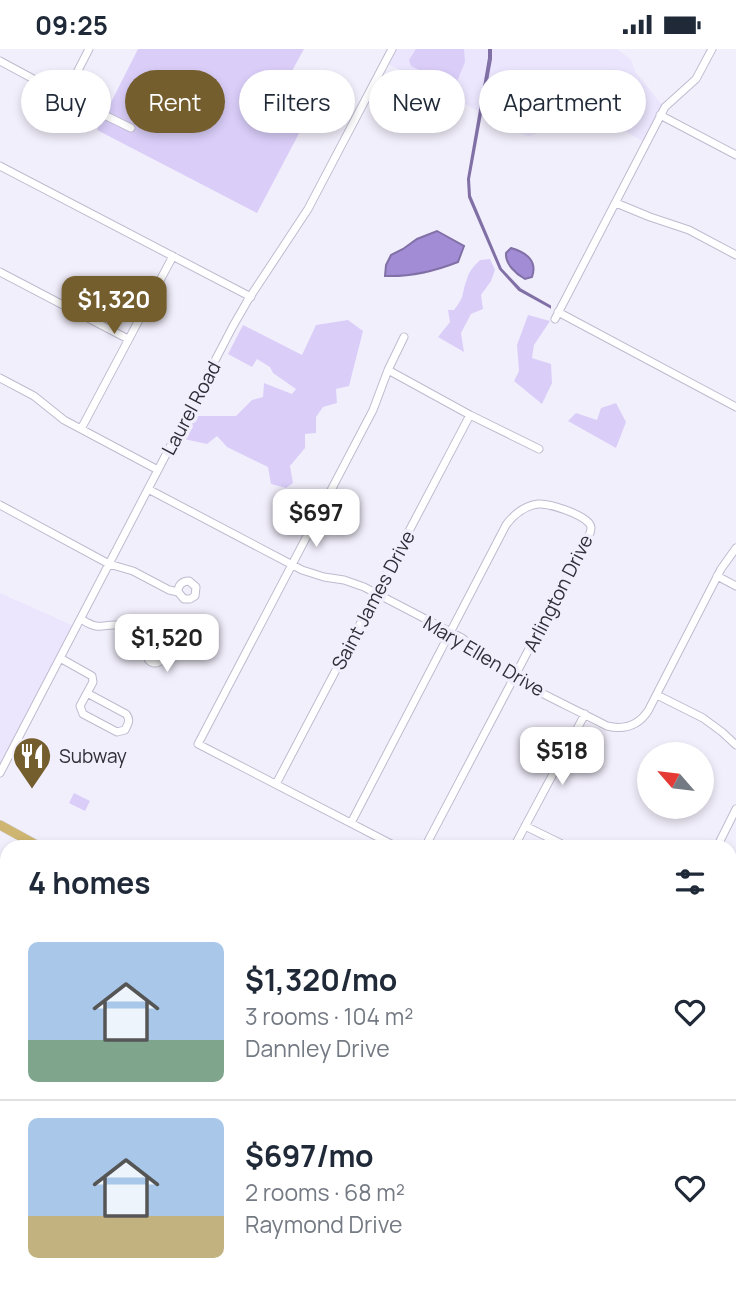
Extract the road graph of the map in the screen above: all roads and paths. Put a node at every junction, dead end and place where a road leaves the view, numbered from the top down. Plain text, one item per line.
1 (89, 49) edge
2 (393, 49) edge
3 (712, 49) edge
4 (0, 61) edge
5 (78, 70) edge
6 (21, 72) edge
7 (660, 115) junction
8 (736, 155) edge
9 (0, 166) edge
10 (616, 203) junction
11 (736, 255) edge
12 (173, 256) junction
13 (0, 272) edge
14 (251, 297) junction
15 (404, 337) dead end
16 (128, 339) junction
17 (388, 370) junction
18 (0, 378) edge
19 (736, 407) edge
20 (470, 415) junction
21 (81, 429) junction
22 (539, 449) dead end
23 (158, 470) junction
24 (148, 489) junction
25 (0, 505) edge
26 (736, 548) edge
27 (109, 564) junction
28 (292, 564) junction
29 (717, 576) junction
30 (736, 586) edge
31 (178, 592) dead end
32 (377, 594) junction
33 (81, 619) junction
34 (450, 632) junction
35 (150, 648) dead end
36 (60, 658) junction
37 (514, 678) junction
38 (87, 693) junction
39 (657, 695) junction
40 (584, 714) junction
41 (736, 745) edge
42 (0, 773) edge
43 (276, 784) junction
44 (736, 809) edge
45 (351, 823) junction
46 (0, 825) edge
47 (526, 826) junction
48 (27, 840) edge
49 (384, 840) edge
50 (429, 840) edge
51 (518, 840) edge
52 (554, 840) edge
53 (720, 840) edge

1 - 5 street
2 - 14 street, Laurel Road
3 - 7 street
4 - 6 street
7 - 8 street
7 - 10 street
9 - 12 street
10 - 11 street
10 - 19 street
12 - 14 street
12 - 16 street
13 - 16 street
14 - 23 street, Laurel Road
15 - 17 street
16 - 21 street
17 - 20 street
17 - 28 street
18 - 21 street
20 - 22 street
20 - 32 street, Saint James Drive
21 - 23 street
23 - 24 street, Laurel Road
24 - 27 street, Laurel Road
24 - 28 street, Mary Ellen Drive
25 - 27 street
26 - 29 street, Mary Ellen Drive
27 - 31 street
27 - 33 street, Laurel Road
28 - 32 street, Mary Ellen Drive
28 - 43 street
29 - 30 street
29 - 39 street, Mary Ellen Drive
32 - 34 street, Mary Ellen Drive
32 - 43 street, Saint James Drive
33 - 35 street
33 - 36 street, Laurel Road
34 - 37 street, Mary Ellen Drive
34 - 37 street, Arlington Drive
34 - 45 street
36 - 38 street
36 - 42 street, Laurel Road
37 - 40 street, Mary Ellen Drive
37 - 50 street, Arlington Drive
38 - 38 street
39 - 40 street, Mary Ellen Drive
39 - 41 street
40 - 47 street
43 - 45 street
44 - 53 street
45 - 49 street
46 - 48 main road
47 - 51 street
47 - 52 street

